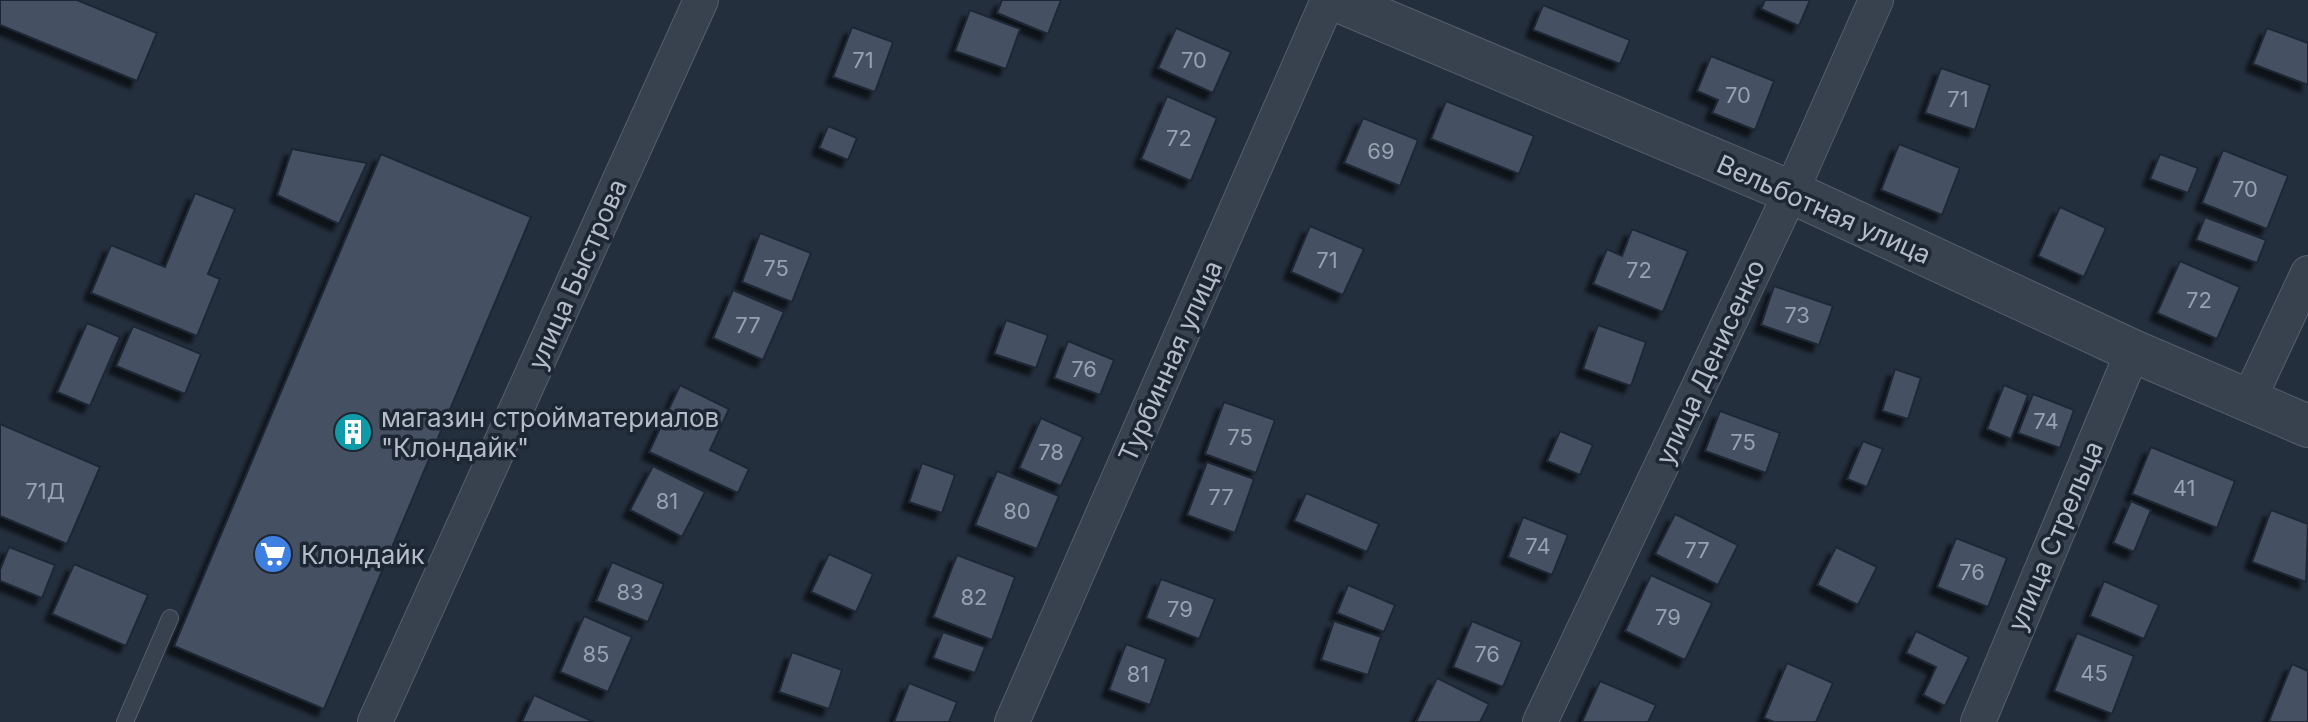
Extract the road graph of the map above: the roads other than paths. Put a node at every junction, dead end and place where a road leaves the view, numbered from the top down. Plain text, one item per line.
1 (701, 0) edge
2 (1328, 0) edge
3 (1336, 0) edge
4 (1876, 0) edge
5 (1791, 192) junction
6 (2308, 273) edge
7 (2133, 351) junction
8 (2249, 399) junction
9 (2308, 426) edge
10 (170, 618) dead end
11 (130, 721) edge
12 (375, 722) edge
13 (1012, 722) edge
14 (1540, 722) edge
15 (1978, 722) edge

1 - 12 street, улица Быстрова
2 - 13 street, Турбинная улица
3 - 5 street, Вельботная улица
4 - 5 street, улица Денисенко
5 - 7 street, Вельботная улица
5 - 14 street, улица Денисенко
6 - 8 street
7 - 8 street, Вельботная улица
7 - 15 street, улица Стрельца
8 - 9 street, Вельботная улица
10 - 11 lane

